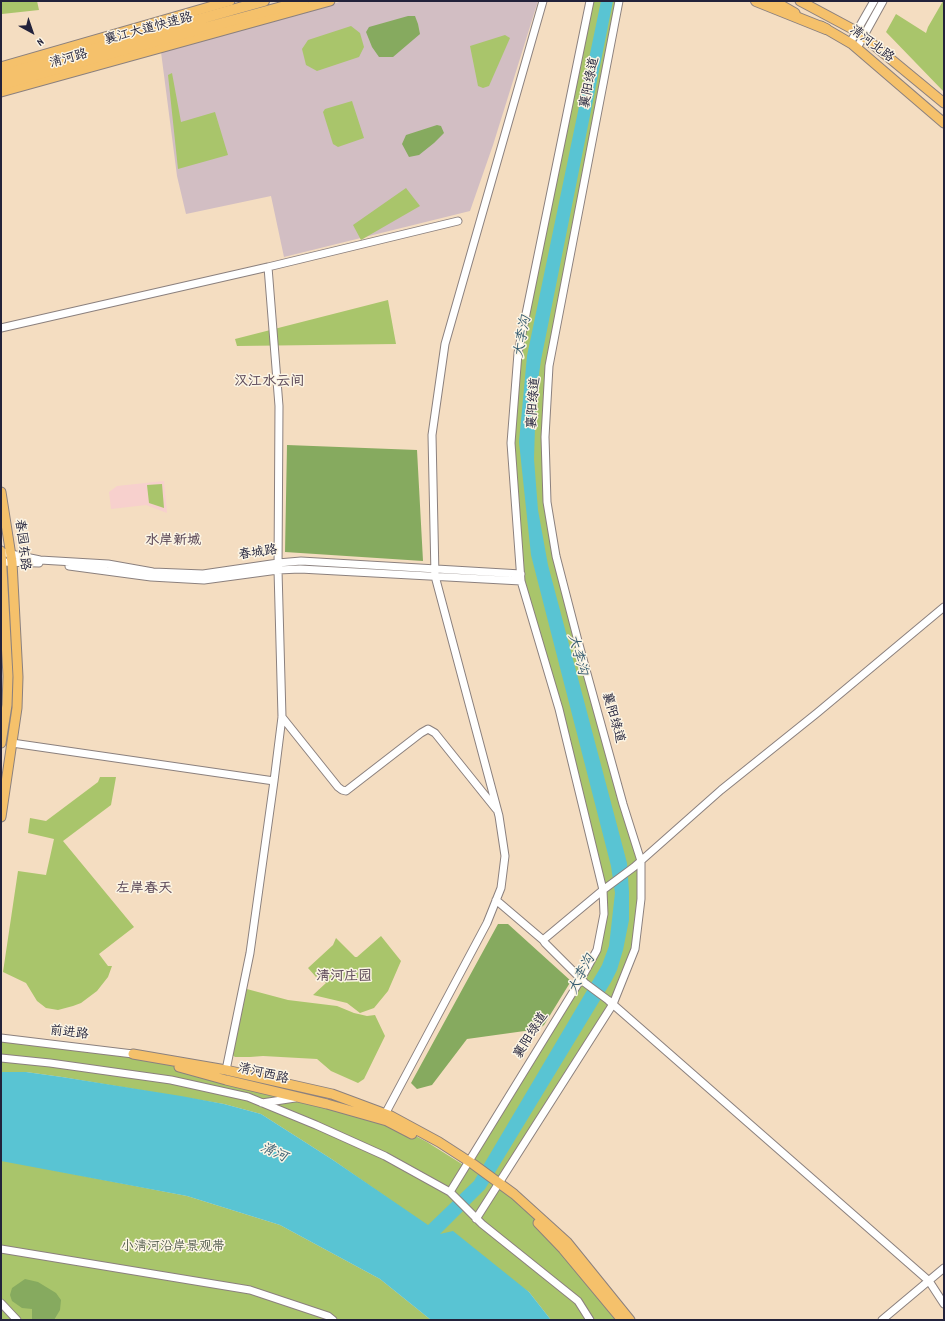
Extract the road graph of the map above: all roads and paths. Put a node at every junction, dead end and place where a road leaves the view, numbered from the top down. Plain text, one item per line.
1 (230, 1) edge
2 (264, 1) edge
3 (304, 1) edge
4 (330, 1) edge
5 (543, 1) edge
6 (590, 1) edge
7 (619, 1) edge
8 (756, 1) edge
9 (774, 1) edge
10 (800, 1) edge
11 (874, 1) edge
12 (883, 1) edge
13 (826, 29) junction
14 (860, 34) junction
15 (854, 45) junction
16 (1, 67) edge
17 (1, 75) edge
18 (1, 85) edge
19 (1, 92) edge
20 (944, 103) edge
21 (944, 123) edge
22 (458, 221) dead end
23 (268, 267) junction
24 (1, 328) edge
25 (1, 492) edge
26 (3, 552) edge
27 (1, 562) edge
28 (12, 562) junction
29 (278, 567) junction
30 (435, 572) junction
31 (521, 578) junction
32 (944, 607) edge
33 (282, 717) junction
34 (1, 743) edge
35 (12, 743) junction
36 (274, 781) junction
37 (498, 811) junction
38 (1, 817) edge
39 (641, 861) junction
40 (603, 890) junction
41 (496, 900) junction
42 (543, 940) junction
43 (583, 981) junction
44 (613, 1004) junction
45 (1, 1038) edge
46 (133, 1054) junction
47 (1, 1058) edge
48 (226, 1070) junction
49 (300, 1098) junction
50 (262, 1103) junction
51 (384, 1118) junction
52 (469, 1165) junction
53 (495, 1183) junction
54 (452, 1194) junction
55 (475, 1217) junction
56 (1, 1249) edge
57 (944, 1268) edge
58 (929, 1281) junction
59 (1, 1303) edge
60 (944, 1304) edge
61 (17, 1320) edge
62 (333, 1320) edge
63 (590, 1320) edge
64 (622, 1320) edge
65 (630, 1320) edge
66 (882, 1320) edge

1 - 16 main road, 清河路
2 - 17 highway, 襄江大道快速路
3 - 18 highway, 襄江大道快速路
4 - 19 main road, 清河路
5 - 30 street
6 - 31 street, 襄阳绿道
7 - 39 street, 襄阳绿道
8 - 13 highway
9 - 13 main road, 清河北路
10 - 14 main road, 清河北路
11 - 14 street
12 - 14 street
13 - 15 main road, 清河北路
14 - 15 street
14 - 20 main road, 清河北路
15 - 21 main road, 清河北路
22 - 23 street
23 - 24 street
23 - 29 street
25 - 26 main road, 春园东路
26 - 27 main road, 春园东路
26 - 28 main road, 春园东路
26 - 29 street, 春城路
27 - 28 street, 春城路
27 - 34 main road, 春园东路
28 - 29 street, 春城路
28 - 35 main road, 春园东路
29 - 30 street, 春城路
29 - 33 street
30 - 31 street, 春城路
30 - 37 street
31 - 40 street, 襄阳绿道
32 - 39 street
33 - 36 street
33 - 37 street
35 - 36 street
35 - 38 main road, 春园东路
36 - 48 street
37 - 41 street
39 - 40 street
39 - 44 street, 襄阳绿道
40 - 42 street
40 - 43 street, 襄阳绿道
41 - 42 street
41 - 51 street
42 - 43 street
43 - 44 street
43 - 52 street, 襄阳绿道
44 - 53 street, 襄阳绿道
44 - 58 street
45 - 46 street, 前进路
46 - 48 main road
46 - 49 main road, 清河西路
47 - 50 street
48 - 51 main road
49 - 50 street
49 - 51 main road, 清河西路
50 - 54 street
51 - 52 main road
52 - 53 main road
52 - 54 street, 襄阳绿道
53 - 55 street, 襄阳绿道
53 - 64 main road
53 - 65 main road
54 - 55 street
55 - 63 street
56 - 62 street
57 - 58 street
58 - 60 street
58 - 66 street
59 - 61 street

